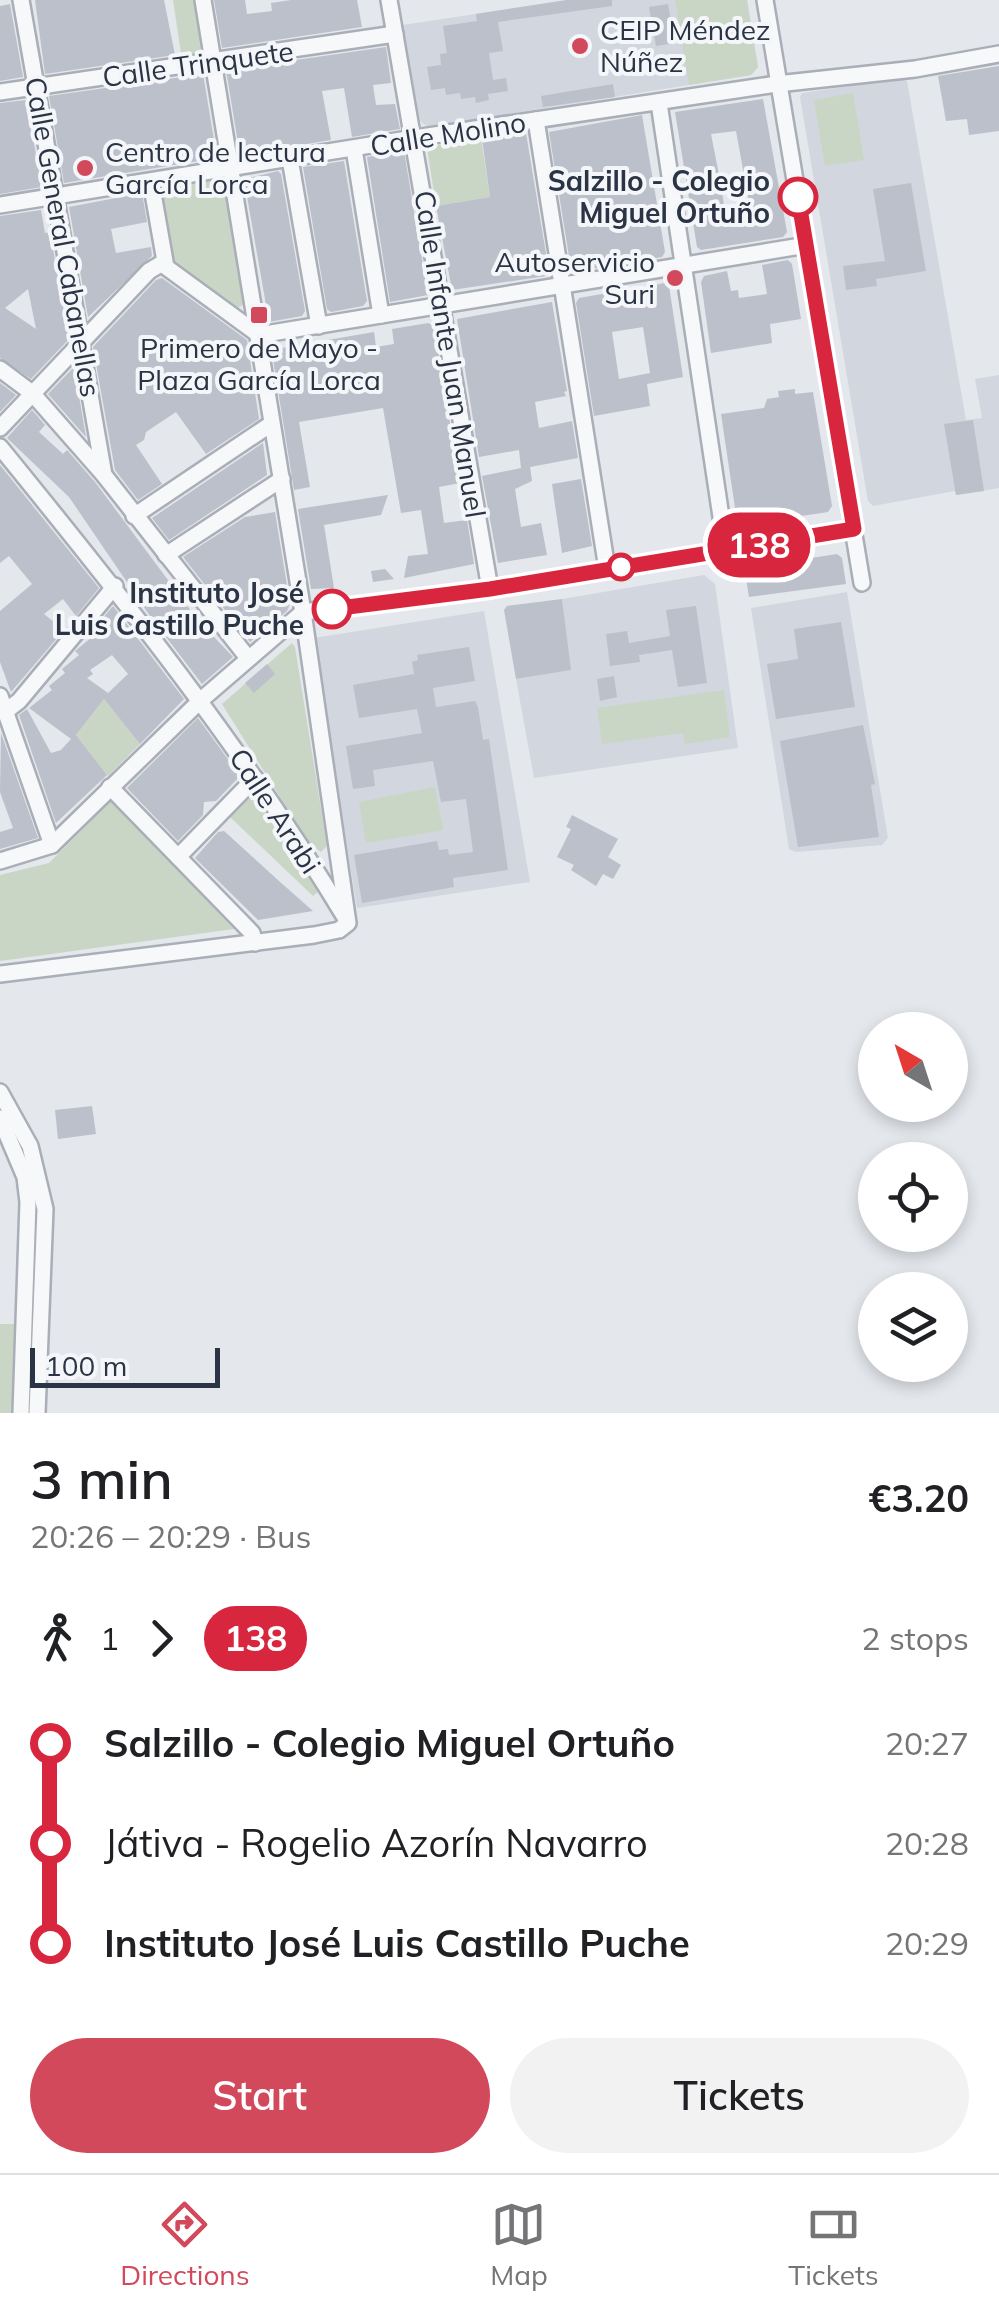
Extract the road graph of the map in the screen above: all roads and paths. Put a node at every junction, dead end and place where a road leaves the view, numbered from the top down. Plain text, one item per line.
1 (20, 0) edge
2 (203, 0) edge
3 (390, 0) edge
4 (764, 0) edge
5 (395, 34) junction
6 (999, 54) edge
7 (214, 62) junction
8 (777, 84) junction
9 (37, 87) junction
10 (0, 92) edge
11 (660, 103) junction
12 (536, 120) junction
13 (414, 138) junction
14 (354, 149) junction
15 (290, 159) junction
16 (230, 169) junction
17 (152, 182) junction
18 (57, 197) junction
19 (0, 205) edge
20 (807, 245) junction
21 (164, 262) junction
22 (683, 267) junction
23 (562, 287) junction
24 (443, 307) junction
25 (381, 315) junction
26 (319, 326) junction
27 (259, 335) junction
28 (82, 341) junction
29 (0, 369) edge
30 (32, 393) junction
31 (272, 424) junction
32 (0, 428) edge
33 (0, 447) edge
34 (104, 475) junction
35 (282, 479) junction
36 (134, 516) junction
37 (854, 529) junction
38 (726, 550) junction
39 (166, 555) junction
40 (607, 569) junction
41 (862, 583) dead end
42 (114, 586) junction
43 (490, 589) junction
44 (304, 612) junction
45 (248, 658) junction
46 (201, 700) junction
47 (4, 716) edge
48 (255, 778) junction
49 (110, 787) junction
50 (52, 846) junction
51 (178, 857) junction
52 (0, 861) edge
53 (348, 923) junction
54 (255, 943) junction
55 (0, 974) edge
56 (0, 1092) edge
57 (0, 1118) edge
58 (22, 1413) edge
59 (36, 1413) edge

1 - 9 street, Calle General Cabanellas
2 - 7 street
3 - 5 street, Calle Infante Juan Manuel
4 - 8 street
5 - 7 street, Calle Trinquete
5 - 13 street, Calle Infante Juan Manuel
6 - 8 street, Calle Molino
7 - 9 street, Calle Trinquete
7 - 16 street
8 - 11 street, Calle Molino
8 - 20 street
9 - 10 street, Calle Trinquete
9 - 18 street, Calle General Cabanellas
11 - 12 street, Calle Molino
11 - 22 street
12 - 13 street, Calle Molino
12 - 23 street
13 - 14 street, Calle Molino
13 - 24 street, Calle Infante Juan Manuel
14 - 15 street, Calle Molino
14 - 25 street
15 - 16 street, Calle Molino
15 - 26 street
16 - 17 street, Calle Molino
16 - 27 street
17 - 18 street, Calle Molino
17 - 21 street
18 - 19 street, Calle Molino
18 - 28 street, Calle General Cabanellas
20 - 22 street
20 - 37 street
21 - 27 street
21 - 28 street
22 - 23 street
22 - 38 street
23 - 24 street
23 - 40 street
24 - 25 street
24 - 43 street, Calle Infante Juan Manuel
25 - 26 street
26 - 27 street
27 - 31 street
28 - 30 street
28 - 34 street, Calle General Cabanellas
29 - 30 street
30 - 32 street
30 - 34 street
31 - 35 street
31 - 36 street
33 - 42 street, Calle Arabi
34 - 36 street
35 - 39 street
35 - 44 street
36 - 39 street
37 - 38 street
37 - 41 street
38 - 40 street
39 - 45 street
40 - 43 street
42 - 46 street, Calle Arabi
42 - 47 street
43 - 44 street
44 - 45 street
44 - 53 street
45 - 46 street
46 - 48 street, Calle Arabi
46 - 49 street
47 - 50 street
48 - 51 street
48 - 53 street, Calle Arabi
49 - 50 street
49 - 51 street
50 - 52 street
51 - 54 street
53 - 54 street
54 - 55 street
56 - 59 street
57 - 58 street

